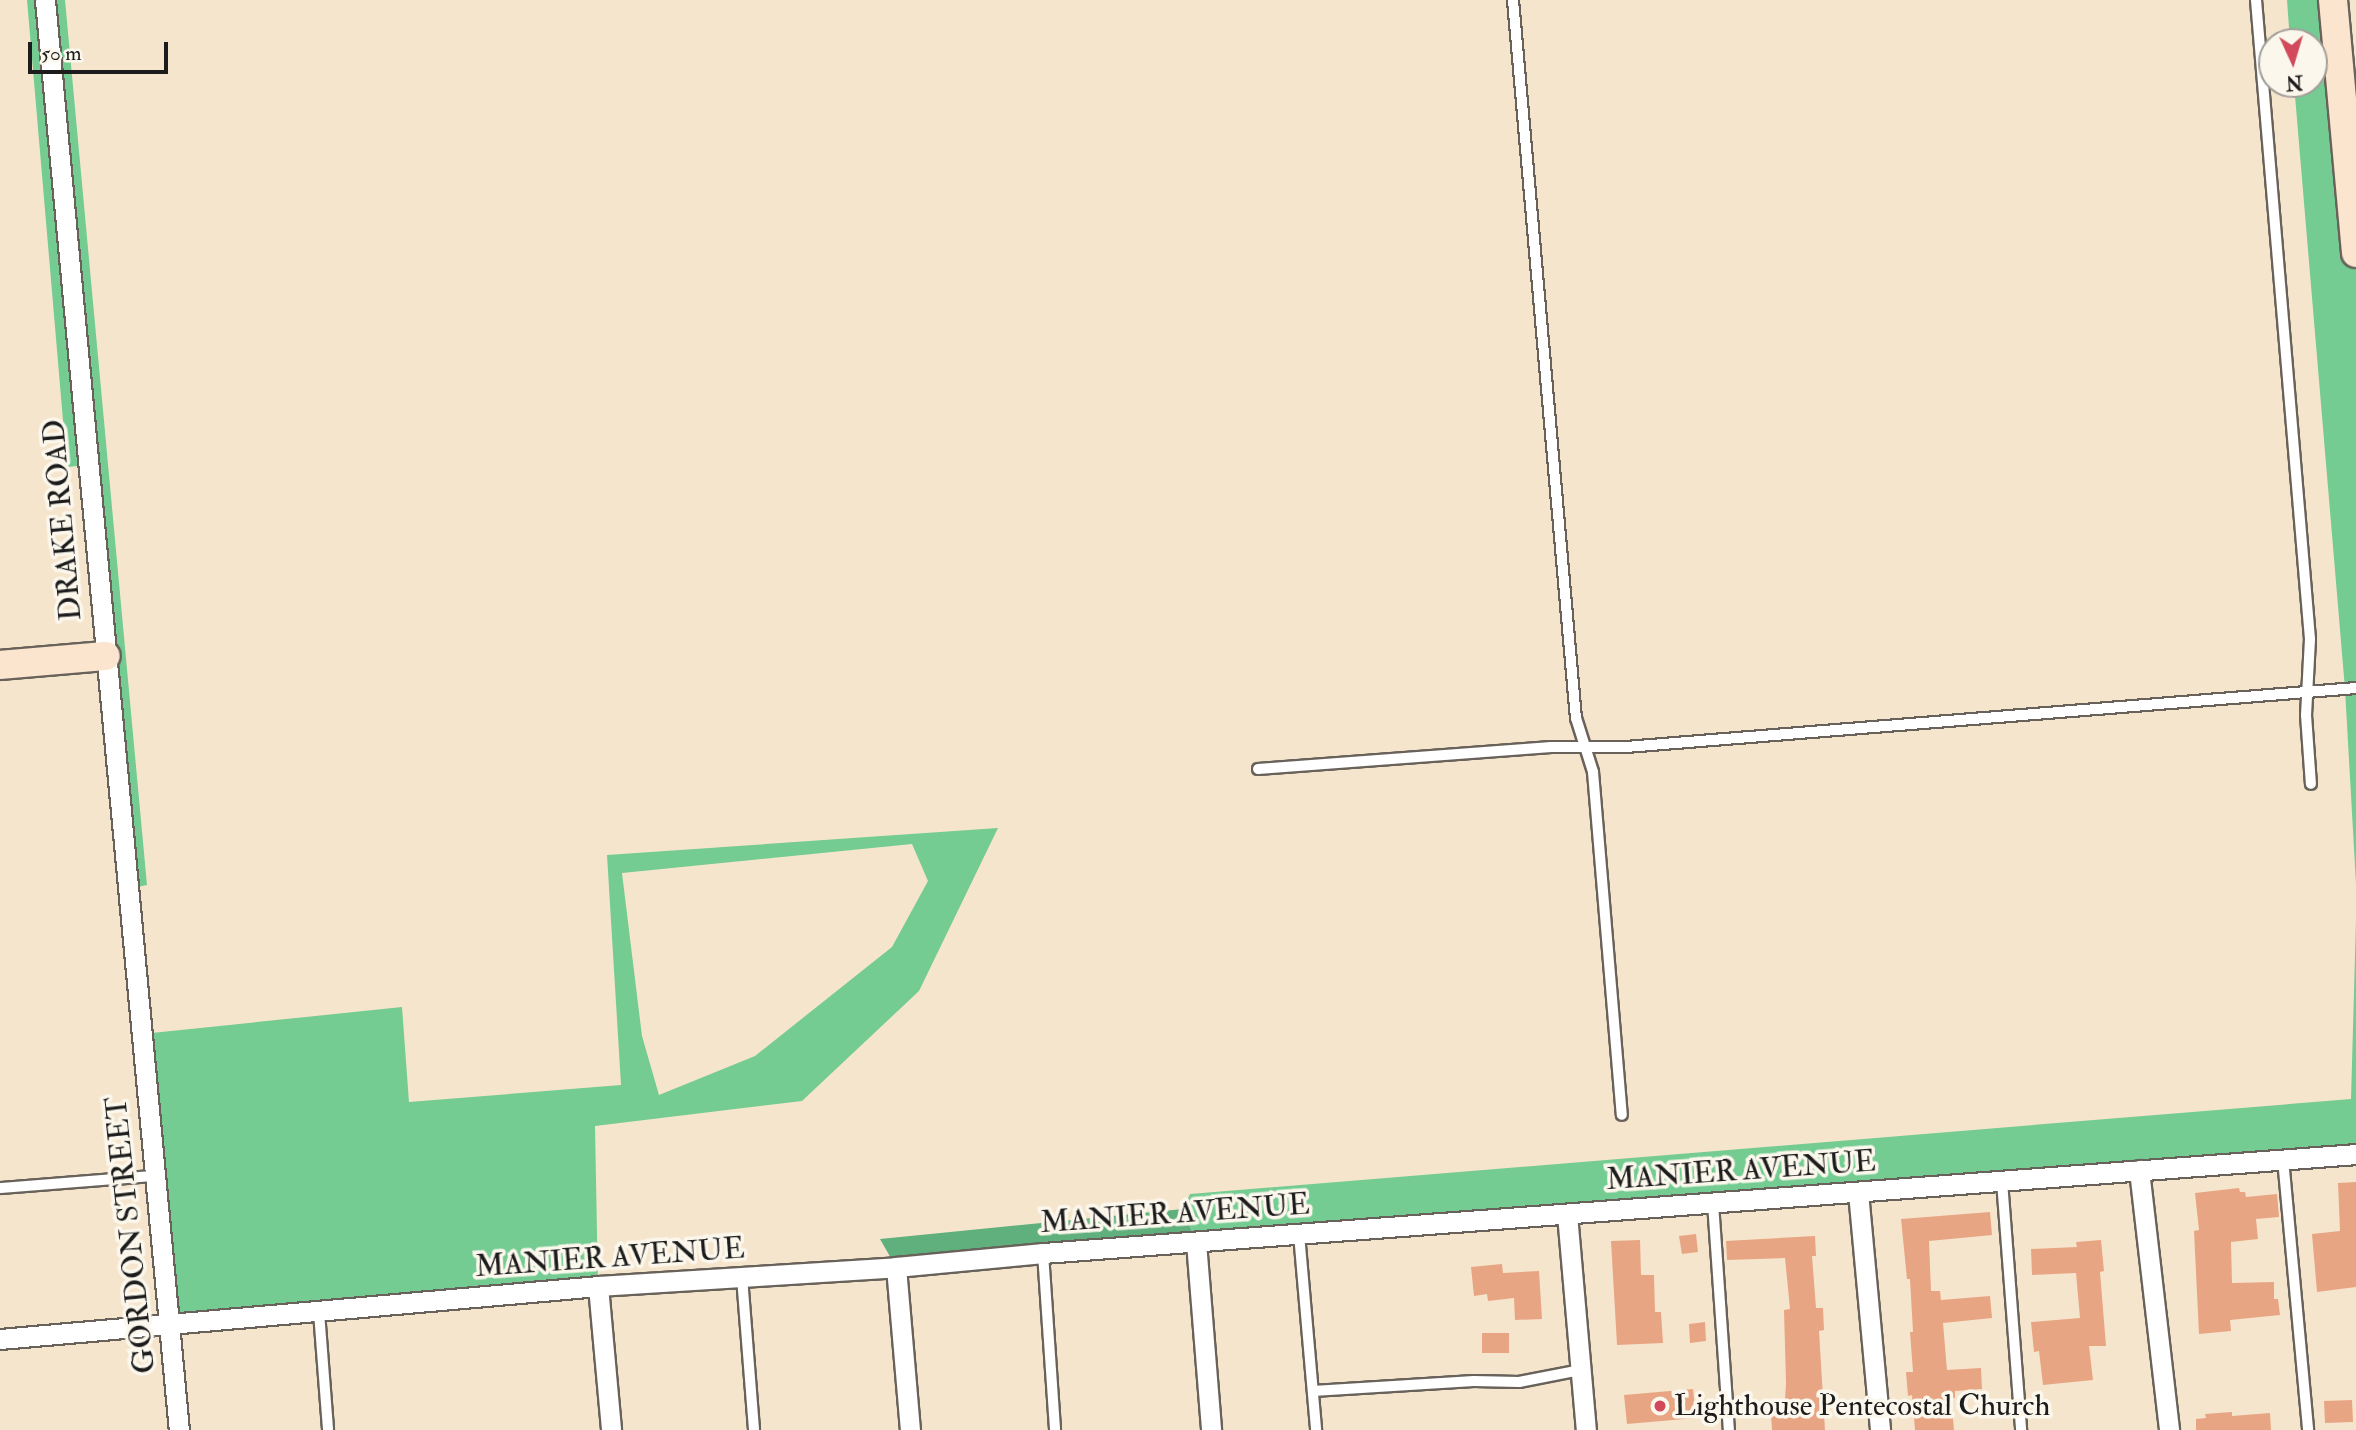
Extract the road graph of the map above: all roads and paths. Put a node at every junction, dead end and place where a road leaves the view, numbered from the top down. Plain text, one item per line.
1 (46, 0) edge
2 (1513, 0) edge
3 (2256, 0) edge
4 (2333, 0) edge
5 (2353, 183) edge
6 (2356, 253) edge
7 (106, 656) junction
8 (0, 665) edge
9 (2356, 688) edge
10 (2306, 691) junction
11 (1585, 747) junction
12 (1258, 769) dead end
13 (2311, 784) dead end
14 (142, 1034) joint
15 (1622, 1115) dead end
16 (2356, 1154) edge
17 (2283, 1159) junction
18 (2140, 1170) junction
19 (154, 1176) junction
20 (2002, 1181) junction
21 (0, 1188) edge
22 (1858, 1192) junction
23 (1713, 1203) junction
24 (1567, 1214) junction
25 (1299, 1234) junction
26 (1196, 1242) junction
27 (1043, 1253) junction
28 (896, 1267) junction
29 (742, 1277) junction
30 (598, 1286) junction
31 (319, 1312) junction
32 (170, 1326) junction
33 (0, 1339) edge
34 (1580, 1370) junction
35 (1312, 1391) junction
36 (179, 1430) edge
37 (328, 1430) edge
38 (611, 1430) edge
39 (754, 1430) edge
40 (910, 1430) edge
41 (1055, 1430) edge
42 (1211, 1430) edge
43 (1316, 1430) edge
44 (1586, 1430) edge
45 (1730, 1430) edge
46 (1880, 1430) edge
47 (2021, 1430) edge
48 (2169, 1430) edge
49 (2308, 1430) edge

1 - 7 street, DRAKE ROAD
2 - 11 lane
3 - 10 lane
4 - 5 street
5 - 6 street
7 - 8 street
7 - 14 street, DRAKE ROAD
9 - 10 lane
10 - 11 lane
10 - 13 lane
11 - 12 lane
11 - 15 lane
14 - 19 street, GORDON STREET
16 - 17 street, MANIER AVENUE
17 - 18 street, MANIER AVENUE
17 - 49 lane
18 - 20 street, MANIER AVENUE
18 - 48 street
19 - 21 lane
19 - 32 street, GORDON STREET
20 - 22 street, MANIER AVENUE
20 - 47 lane
22 - 23 street, MANIER AVENUE
22 - 46 street
23 - 24 street, MANIER AVENUE
23 - 45 lane
24 - 25 street, MANIER AVENUE
24 - 34 street
25 - 26 street, MANIER AVENUE
25 - 35 lane
26 - 27 street, MANIER AVENUE
26 - 42 street
27 - 28 street, MANIER AVENUE
27 - 41 lane
28 - 29 street, MANIER AVENUE
28 - 40 street
29 - 30 street, MANIER AVENUE
29 - 39 lane
30 - 31 street, MANIER AVENUE
30 - 38 street
31 - 32 street, MANIER AVENUE
31 - 37 lane
32 - 33 street, MANIER AVENUE
32 - 36 street, GORDON STREET
34 - 35 lane
34 - 44 street
35 - 43 lane

